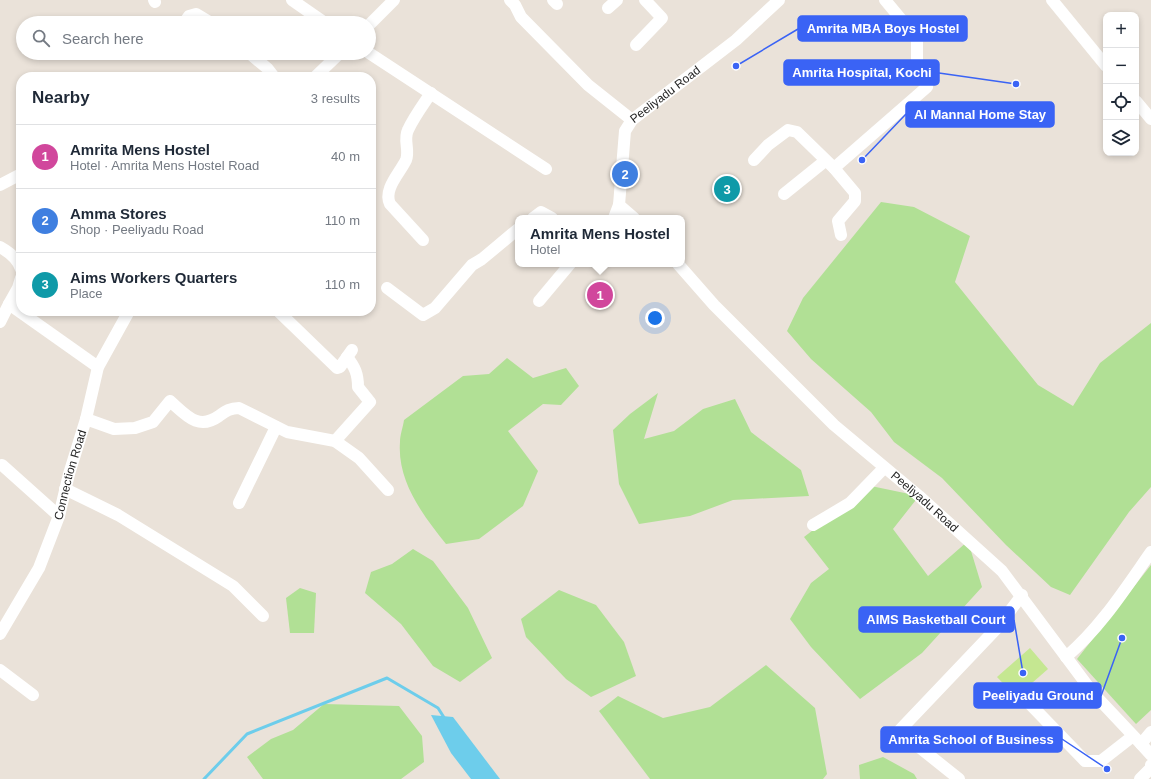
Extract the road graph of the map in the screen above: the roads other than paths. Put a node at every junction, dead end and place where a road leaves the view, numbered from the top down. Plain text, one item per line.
1 (292, 0) edge
2 (394, 0) edge
3 (510, 0) edge
4 (617, 0) edge
5 (645, 0) edge
6 (779, 0) edge
7 (886, 0) edge
8 (1052, 0) edge
9 (608, 8) dead end
10 (189, 16) edge
11 (199, 16) edge
12 (315, 16) edge
13 (376, 18) edge
14 (636, 45) dead end
15 (376, 58) edge
16 (258, 60) edge
17 (333, 60) edge
18 (1103, 62) edge
19 (271, 72) edge
20 (321, 72) edge
21 (431, 93) junction
22 (1139, 104) edge
23 (1151, 118) edge
24 (632, 120) junction
25 (754, 160) dead end
26 (829, 164) junction
27 (546, 169) dead end
28 (16, 177) edge
29 (0, 186) edge
30 (784, 194) dead end
31 (619, 205) junction
32 (537, 215) edge
33 (546, 215) edge
34 (615, 215) edge
35 (631, 215) edge
36 (515, 232) edge
37 (841, 235) dead end
38 (423, 240) dead end
39 (0, 247) edge
40 (16, 260) edge
41 (567, 267) edge
42 (681, 267) edge
43 (387, 288) dead end
44 (16, 292) edge
45 (539, 301) dead end
46 (9, 304) junction
47 (16, 309) edge
48 (26, 316) edge
49 (126, 316) edge
50 (283, 316) edge
51 (0, 322) edge
52 (98, 367) junction
53 (86, 419) junction
54 (276, 427) junction
55 (335, 441) junction
56 (2, 465) dead end
57 (884, 468) junction
58 (65, 489) junction
59 (388, 490) dead end
60 (239, 503) dead end
61 (59, 516) junction
62 (813, 525) dead end
63 (1151, 552) edge
64 (1022, 595) junction
65 (263, 616) dead end
66 (0, 634) edge
67 (1066, 657) junction
68 (0, 670) edge
69 (33, 695) dead end
70 (1029, 703) dead end
71 (1151, 732) edge
72 (1137, 740) junction
73 (1151, 755) edge
74 (1151, 765) edge
75 (959, 779) edge
76 (1140, 779) edge

1 - 12 street
2 - 13 street
3 - 24 street
4 - 9 street
5 - 14 street
6 - 24 street, Peeliyadu Road
7 - 26 street
8 - 18 street
10 - 11 street
15 - 21 street
16 - 19 street
17 - 20 street
21 - 27 street
21 - 38 street
22 - 23 street
24 - 31 street, Peeliyadu Road
25 - 26 street
26 - 30 street
26 - 37 street
28 - 29 street
31 - 34 street, Peeliyadu Road
31 - 35 street
32 - 33 street
36 - 43 street
39 - 40 street
41 - 45 street
42 - 57 street, Peeliyadu Road
44 - 46 street
46 - 47 street
46 - 51 street
48 - 52 street
49 - 52 street, Connection Road
50 - 55 street
52 - 53 street, Connection Road
53 - 54 street
53 - 58 street, Connection Road
54 - 55 street
54 - 60 street
55 - 59 street
56 - 61 street
57 - 62 street
57 - 64 street, Peeliyadu Road
58 - 61 street, Connection Road
58 - 65 street
61 - 66 street, Connection Road
63 - 67 street
64 - 67 street, Peeliyadu Road
64 - 75 street
67 - 72 street, Peeliyadu Road
68 - 69 street
70 - 72 street
71 - 72 street
72 - 73 street, Peeliyadu Road
74 - 76 street

